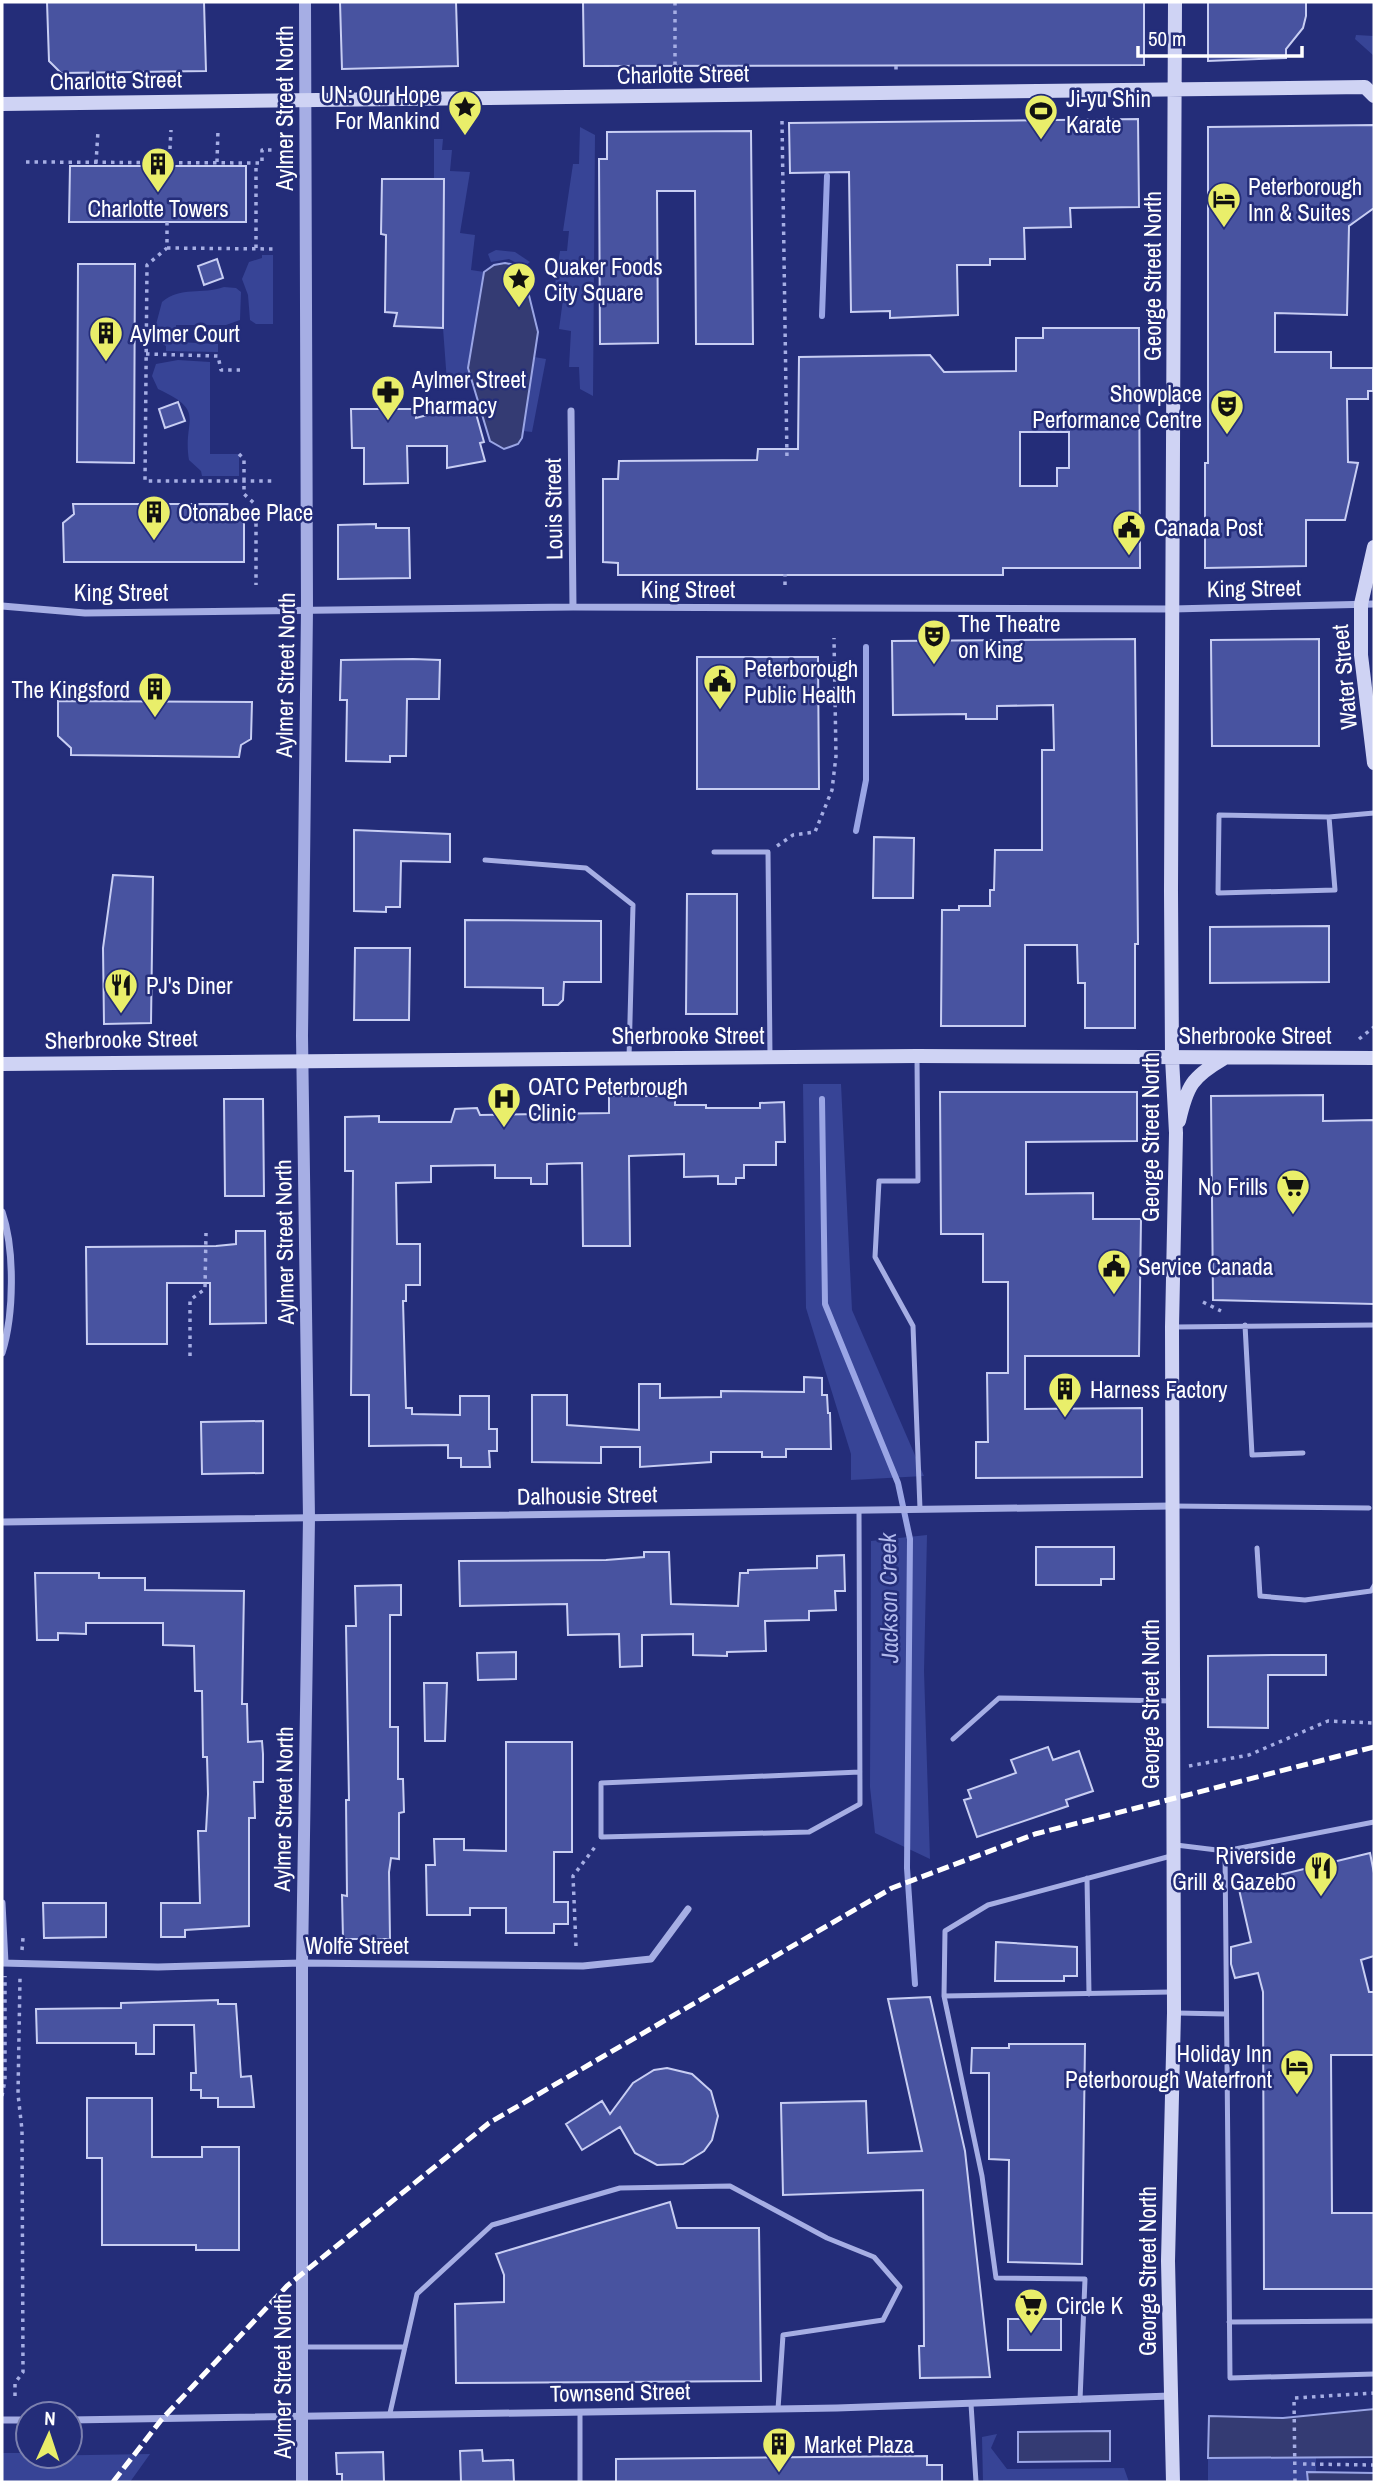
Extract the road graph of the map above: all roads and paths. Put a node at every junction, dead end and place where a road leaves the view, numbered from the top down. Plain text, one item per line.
1 (305, 2) edge
2 (675, 2) edge
3 (1175, 2) edge
4 (675, 72) dead end
5 (1371, 86) edge
6 (1176, 90) junction
7 (304, 100) junction
8 (2, 104) edge
9 (782, 121) dead end
10 (218, 129) dead end
11 (171, 130) dead end
12 (98, 131) dead end
13 (274, 150) dead end
14 (26, 162) dead end
15 (96, 163) junction
16 (217, 163) junction
17 (256, 163) junction
18 (169, 165) junction
19 (167, 222) dead end
20 (167, 248) junction
21 (256, 248) junction
22 (274, 249) dead end
23 (146, 354) junction
24 (240, 370) dead end
25 (571, 411) dead end
26 (239, 454) dead end
27 (787, 460) dead end
28 (244, 481) junction
29 (273, 481) dead end
30 (1374, 547) edge
31 (785, 574) dead end
32 (256, 585) dead end
33 (785, 585) dead end
34 (1368, 604) edge
35 (2, 606) edge
36 (573, 607) junction
37 (307, 609) junction
38 (1173, 609) junction
39 (834, 638) dead end
40 (1374, 763) edge
41 (1374, 813) edge
42 (1329, 817) junction
43 (714, 852) dead end
44 (768, 852) junction
45 (485, 860) dead end
46 (917, 1056) junction
47 (770, 1057) junction
48 (629, 1058) junction
49 (1172, 1058) junction
50 (1225, 1058) junction
51 (1374, 1058) edge
52 (302, 1060) junction
53 (2, 1064) edge
54 (1176, 1133) junction
55 (2, 1212) edge
56 (206, 1233) dead end
57 (1245, 1325) junction
58 (1374, 1325) edge
59 (1172, 1327) junction
60 (2, 1353) edge
61 (190, 1356) dead end
62 (1303, 1453) dead end
63 (1172, 1506) junction
64 (1369, 1508) dead end
65 (923, 1509) junction
66 (859, 1510) junction
67 (309, 1518) junction
68 (2, 1522) edge
69 (1257, 1548) dead end
70 (1374, 1586) edge
71 (1173, 1702) junction
72 (1374, 1723) edge
73 (953, 1739) dead end
74 (1173, 1769) junction
75 (860, 1772) junction
76 (1374, 1822) edge
77 (601, 1838) junction
78 (1173, 1850) junction
79 (1225, 1851) junction
80 (1087, 1878) junction
81 (2, 1905) edge
82 (688, 1909) dead end
83 (23, 1938) dead end
84 (576, 1946) dead end
85 (3, 1963) edge
86 (302, 1963) junction
87 (21, 1964) junction
88 (1174, 1992) junction
89 (1089, 1994) junction
90 (944, 1996) junction
91 (1174, 2012) junction
92 (1226, 2014) junction
93 (2, 2096) edge
94 (1374, 2321) edge
95 (1229, 2322) junction
96 (302, 2347) junction
97 (405, 2347) junction
98 (1374, 2374) edge
99 (1374, 2393) edge
100 (15, 2396) dead end
101 (1170, 2396) junction
102 (1080, 2400) junction
103 (971, 2404) junction
104 (778, 2409) junction
105 (580, 2412) junction
106 (390, 2413) junction
107 (302, 2416) junction
108 (84, 2420) edge
109 (1303, 2464) dead end
110 (1374, 2465) edge
111 (302, 2482) edge
112 (580, 2482) edge
113 (976, 2482) edge
114 (1173, 2482) edge
115 (1294, 2482) edge

1 - 7 street, Aylmer Street North
2 - 4 path
3 - 6 main road, George Street North
5 - 6 main road, Charlotte Street
6 - 7 main road, Charlotte Street
6 - 38 main road, George Street North
7 - 8 main road, Charlotte Street
7 - 37 street, Aylmer Street North
9 - 27 path
10 - 16 path
11 - 18 path
12 - 15 path
13 - 17 path
14 - 15 path
15 - 18 path
16 - 17 path
16 - 18 path
17 - 21 path
19 - 20 path
20 - 21 path
20 - 23 path
21 - 22 path
23 - 24 path
23 - 28 path
25 - 36 street, Louis Street
26 - 28 path
28 - 29 path
28 - 32 path
30 - 34 main road, Water Street
31 - 33 path
34 - 38 street, King Street
34 - 40 main road, Water Street
35 - 37 street, King Street
36 - 37 street, King Street
36 - 38 street, King Street
37 - 52 street, Aylmer Street North
38 - 49 main road, George Street North
39 - 44 path
41 - 42 lane
42 - 42 lane
43 - 44 lane
44 - 47 lane
45 - 48 lane
46 - 47 main road, Sherbrooke Street
46 - 49 main road, Sherbrooke Street
46 - 65 lane
47 - 48 main road, Sherbrooke Street
48 - 52 main road, Sherbrooke Street
49 - 50 main road, Sherbrooke Street
49 - 54 main road, George Street North
50 - 51 main road, Sherbrooke Street
50 - 54 main road
52 - 53 main road, Sherbrooke Street
52 - 67 street, Aylmer Street North
54 - 59 main road, George Street North
55 - 60 street
56 - 61 path
57 - 58 lane
57 - 59 lane
57 - 62 lane
59 - 63 main road, George Street North
63 - 64 lane
63 - 65 street, Dalhousie Street
63 - 71 main road, George Street North
65 - 66 street, Dalhousie Street
66 - 67 street, Dalhousie Street
66 - 75 lane
67 - 68 street, Dalhousie Street
67 - 86 street, Aylmer Street North
69 - 70 lane
71 - 73 lane
71 - 74 main road, George Street North
72 - 74 path
74 - 78 main road, George Street North
75 - 77 lane
75 - 77 lane
76 - 79 lane
77 - 84 path
78 - 79 lane
78 - 80 lane
78 - 88 main road, George Street North
79 - 92 lane
80 - 89 lane
80 - 90 lane
81 - 85 street
82 - 86 street, Wolfe Street
83 - 87 path
85 - 87 street, Wolfe Street
85 - 93 path
86 - 87 street, Wolfe Street
86 - 96 street, Aylmer Street North
87 - 100 path
88 - 89 lane
88 - 91 main road, George Street North
89 - 90 lane
90 - 102 lane
91 - 92 lane
91 - 101 main road, George Street North
92 - 95 lane
94 - 95 lane
95 - 98 lane
96 - 97 lane
96 - 107 street, Aylmer Street North
97 - 104 lane
97 - 106 lane
99 - 115 path
101 - 102 street, Townsend Street
101 - 114 main road, George Street North
102 - 103 street, Townsend Street
103 - 104 street, Townsend Street
103 - 113 lane
104 - 105 street, Townsend Street
105 - 106 street, Townsend Street
105 - 112 lane
106 - 107 street, Townsend Street
107 - 108 street, Townsend Street
107 - 111 street, Aylmer Street North
109 - 110 path

